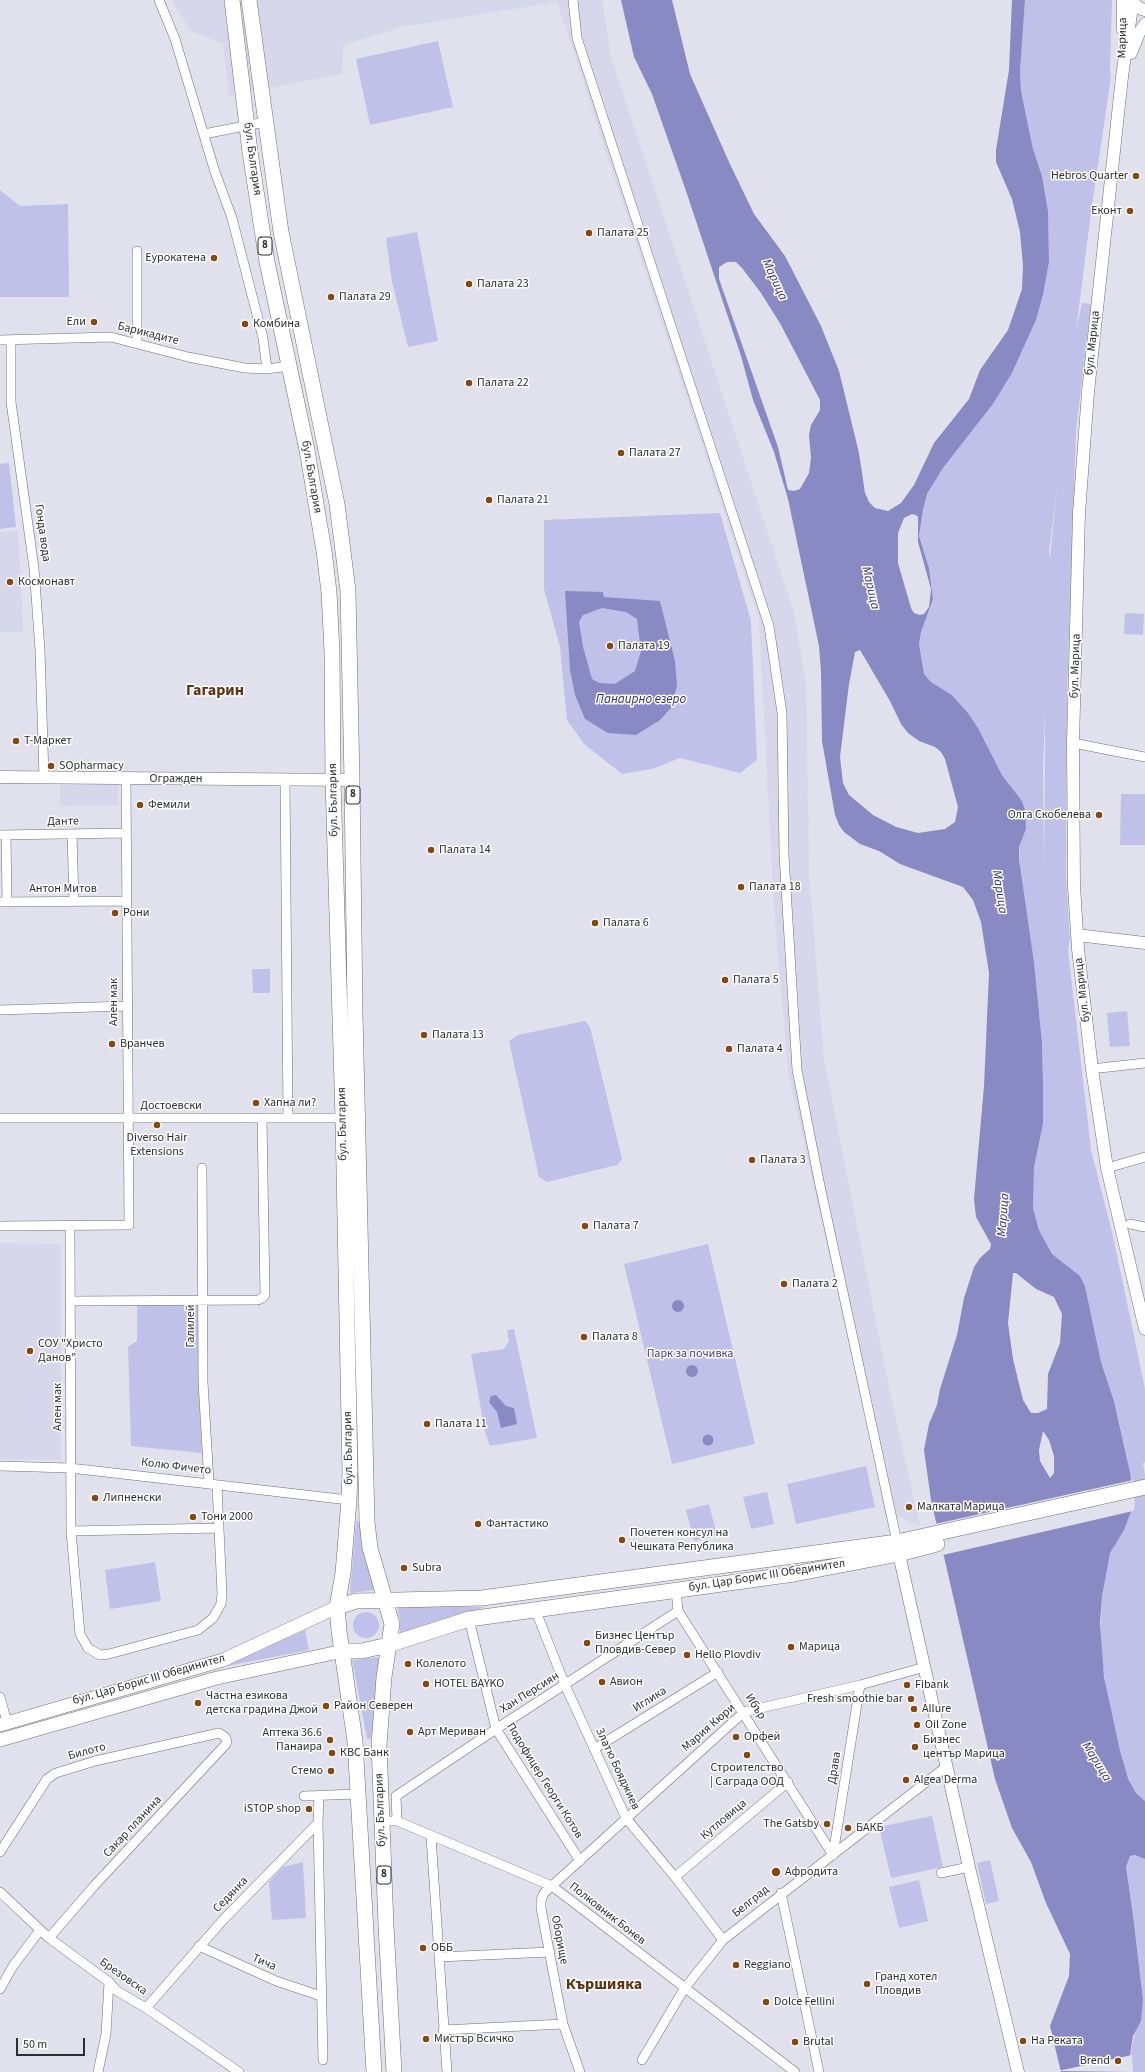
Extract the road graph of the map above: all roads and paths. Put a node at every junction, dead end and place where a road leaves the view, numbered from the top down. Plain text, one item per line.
1 (159, 0) edge
2 (232, 0) edge
3 (249, 0) edge
4 (573, 0) edge
5 (1130, 1) edge
6 (1145, 10) edge
7 (1145, 24) edge
8 (1122, 77) junction
9 (265, 122) junction
10 (247, 126) junction
11 (204, 134) junction
12 (137, 251) dead end
13 (0, 340) edge
14 (11, 340) junction
15 (136, 342) junction
16 (289, 366) junction
17 (267, 369) junction
18 (1073, 743) junction
19 (1145, 756) edge
20 (0, 777) edge
21 (44, 778) junction
22 (126, 779) junction
23 (285, 779) junction
24 (333, 780) junction
25 (352, 780) junction
26 (126, 833) junction
27 (72, 834) junction
28 (3, 835) edge
29 (74, 901) junction
30 (4, 902) edge
31 (126, 902) junction
32 (1077, 935) junction
33 (1145, 943) edge
34 (126, 1006) junction
35 (0, 1010) edge
36 (1145, 1063) edge
37 (1100, 1068) dead end
38 (288, 1117) junction
39 (0, 1118) edge
40 (262, 1118) junction
41 (343, 1118) junction
42 (127, 1119) junction
43 (1145, 1157) edge
44 (202, 1168) dead end
45 (1107, 1168) junction
46 (1130, 1224) dead end
47 (0, 1226) edge
48 (70, 1226) junction
49 (1145, 1227) edge
50 (203, 1300) junction
51 (71, 1301) junction
52 (1145, 1329) edge
53 (0, 1466) edge
54 (70, 1468) junction
55 (213, 1484) junction
56 (1145, 1487) edge
57 (1145, 1497) edge
58 (349, 1500) junction
59 (219, 1528) junction
60 (71, 1531) junction
61 (927, 1541) junction
62 (898, 1548) junction
63 (676, 1590) junction
64 (384, 1600) junction
65 (221, 1604) joint
66 (337, 1607) junction
67 (535, 1608) junction
68 (678, 1611) junction
69 (469, 1619) junction
70 (388, 1645) junction
71 (343, 1651) junction
72 (925, 1667) junction
73 (718, 1672) junction
74 (565, 1685) junction
75 (860, 1685) junction
76 (0, 1697) edge
77 (744, 1712) junction
78 (4, 1723) edge
79 (496, 1729) junction
80 (220, 1733) joint
81 (0, 1740) edge
82 (594, 1749) junction
83 (947, 1766) junction
84 (788, 1782) junction
85 (358, 1794) junction
86 (319, 1795) junction
87 (304, 1796) dead end
88 (626, 1818) junction
89 (381, 1820) junction
90 (397, 1821) junction
91 (318, 1823) junction
92 (431, 1837) junction
93 (0, 1852) edge
94 (833, 1855) junction
95 (580, 1861) junction
96 (969, 1867) junction
97 (941, 1873) dead end
98 (675, 1877) junction
99 (552, 1886) junction
100 (0, 1892) edge
101 (781, 1893) junction
102 (40, 1930) junction
103 (49, 1938) junction
104 (722, 1940) junction
105 (199, 1946) junction
106 (550, 1952) junction
107 (439, 1957) junction
108 (109, 1982) junction
109 (684, 1989) junction
110 (0, 1990) edge
111 (321, 1996) junction
112 (146, 2008) junction
113 (563, 2024) junction
114 (443, 2030) junction
115 (323, 2060) dead end
116 (642, 2060) dead end
117 (233, 2070) edge
118 (98, 2072) edge
119 (374, 2072) edge
120 (394, 2072) edge
121 (447, 2072) edge
122 (580, 2072) edge
123 (795, 2072) edge
124 (819, 2072) edge
125 (1018, 2072) edge

1 - 11 street
2 - 10 main road, бул. България / 8
3 - 9 main road, 8
4 - 62 street
5 - 6 street
5 - 8 street, бул. Марица
7 - 8 street
8 - 18 street, бул. Марица
9 - 10 street
9 - 25 main road, 8
10 - 11 street
10 - 16 main road, бул. България / 8
11 - 17 street
12 - 15 street
13 - 14 street, Барикадите
14 - 15 street, Барикадите
14 - 21 street, Гонда вода
15 - 17 street, Барикадите
16 - 17 street, Барикадите
16 - 24 main road, бул. България / 8
18 - 19 street
18 - 32 street, бул. Марица
20 - 21 street, Огражден
21 - 22 street, Огражден
22 - 23 street, Огражден
22 - 26 street, Ален мак
23 - 24 street, Огражден
23 - 38 street
24 - 25 street, Огражден
24 - 41 main road, бул. България / 8
25 - 64 main road, 8
26 - 27 street, Данте
26 - 31 street, Ален мак
27 - 28 street, Данте
27 - 29 street
28 - 30 street
29 - 30 street, Антон Митов
29 - 31 street, Антон Митов
31 - 34 street, Ален мак
32 - 33 street
32 - 45 street, бул. Марица
34 - 35 street
34 - 42 street, Ален мак
36 - 37 street
38 - 40 street, Достоевски
38 - 41 street, Достоевски
39 - 42 street, Достоевски
40 - 42 street, Достоевски
40 - 50 street
41 - 58 main road, бул. България / 8
42 - 48 street, Ален мак
43 - 45 street
44 - 50 street, Галилей
45 - 52 street, бул. Марица
46 - 49 street
47 - 48 street
48 - 51 street, Ален мак
50 - 51 street
50 - 55 street, Галилей
51 - 54 street, Ален мак
53 - 54 street, Колю Фичето
54 - 55 street, Колю Фичето
54 - 60 street, Ален мак
55 - 58 street, Колю Фичето
55 - 59 street, Галилей
56 - 61 main road, бул. Цар Борис III Обединител
57 - 61 main road, бул. Цар Борис III Обединител
58 - 66 main road, бул. България / 8
59 - 60 street
59 - 65 street, Галилей
60 - 65 street, Ален мак
61 - 62 main road, бул. Цар Борис III Обединител
62 - 63 main road, бул. Цар Борис III Обединител
62 - 64 main road, бул. Цар Борис III Обединител
62 - 72 street
63 - 67 main road, бул. Цар Борис III Обединител
63 - 68 street, Ибър
64 - 66 main road
64 - 70 main road, 8
66 - 71 main road, 8
66 - 78 main road, бул. Цар Борис III Обединител
67 - 69 main road, бул. Цар Борис III Обединител
67 - 74 street, Златю Бояджиев
68 - 73 street, Ибър
68 - 74 street, Хан Персиян
69 - 70 main road, бул. Цар Борис III Обединител
69 - 79 street, Подофицер Георги Котов
70 - 71 main road
70 - 89 main road, бул. България / 8
71 - 81 main road, бул. Цар Борис III Обединител
71 - 85 main road, бул. България / 8
72 - 75 street, Мария Кюри
72 - 83 street
73 - 77 street, Ибър
73 - 82 street, Иглика
74 - 79 street, Хан Персиян
74 - 82 street, Златю Бояджиев
75 - 77 street, Мария Кюри
75 - 94 street, Драва
76 - 78 street
77 - 84 street, Ибър
77 - 88 street, Мария Кюри
79 - 90 street, Хан Персиян
79 - 95 street, Подофицер Георги Котов
80 - 93 street, Билото
80 - 103 street, Сакар планина
82 - 88 street, Златю Бояджиев
83 - 94 street, Белград
83 - 96 street
84 - 94 street, Ибър
84 - 98 street, Кутловица
85 - 86 street
85 - 119 main road, бул. България / 8
86 - 87 street
86 - 91 street
88 - 95 street, Мария Кюри
88 - 98 street, Златю Бояджиев
89 - 90 street, Полковник Бонев
89 - 120 main road, бул. България / 8
90 - 92 street, Полковник Бонев
91 - 105 street, Седянка
91 - 111 street
92 - 99 street, Полковник Бонев
92 - 107 street
94 - 101 street, Белград
95 - 99 street, Мария Кюри
96 - 97 street
96 - 125 street
98 - 104 street, Златю Бояджиев
99 - 106 street, Оборище
99 - 109 street, Полковник Бонев
100 - 102 street, Брезовска
101 - 104 street, Белград
101 - 124 street
102 - 103 street, Брезовска
102 - 110 street
103 - 108 street, Брезовска
104 - 109 street, Белград
105 - 111 street, Тича
105 - 112 street, Седянка
106 - 107 street
106 - 113 street, Оборище
107 - 114 street
108 - 112 street, Брезовска
108 - 118 street
109 - 116 street, Белград
109 - 123 street, Полковник Бонев
111 - 115 street
112 - 117 street, Брезовска
113 - 114 street
113 - 122 street, Оборище
114 - 121 street

